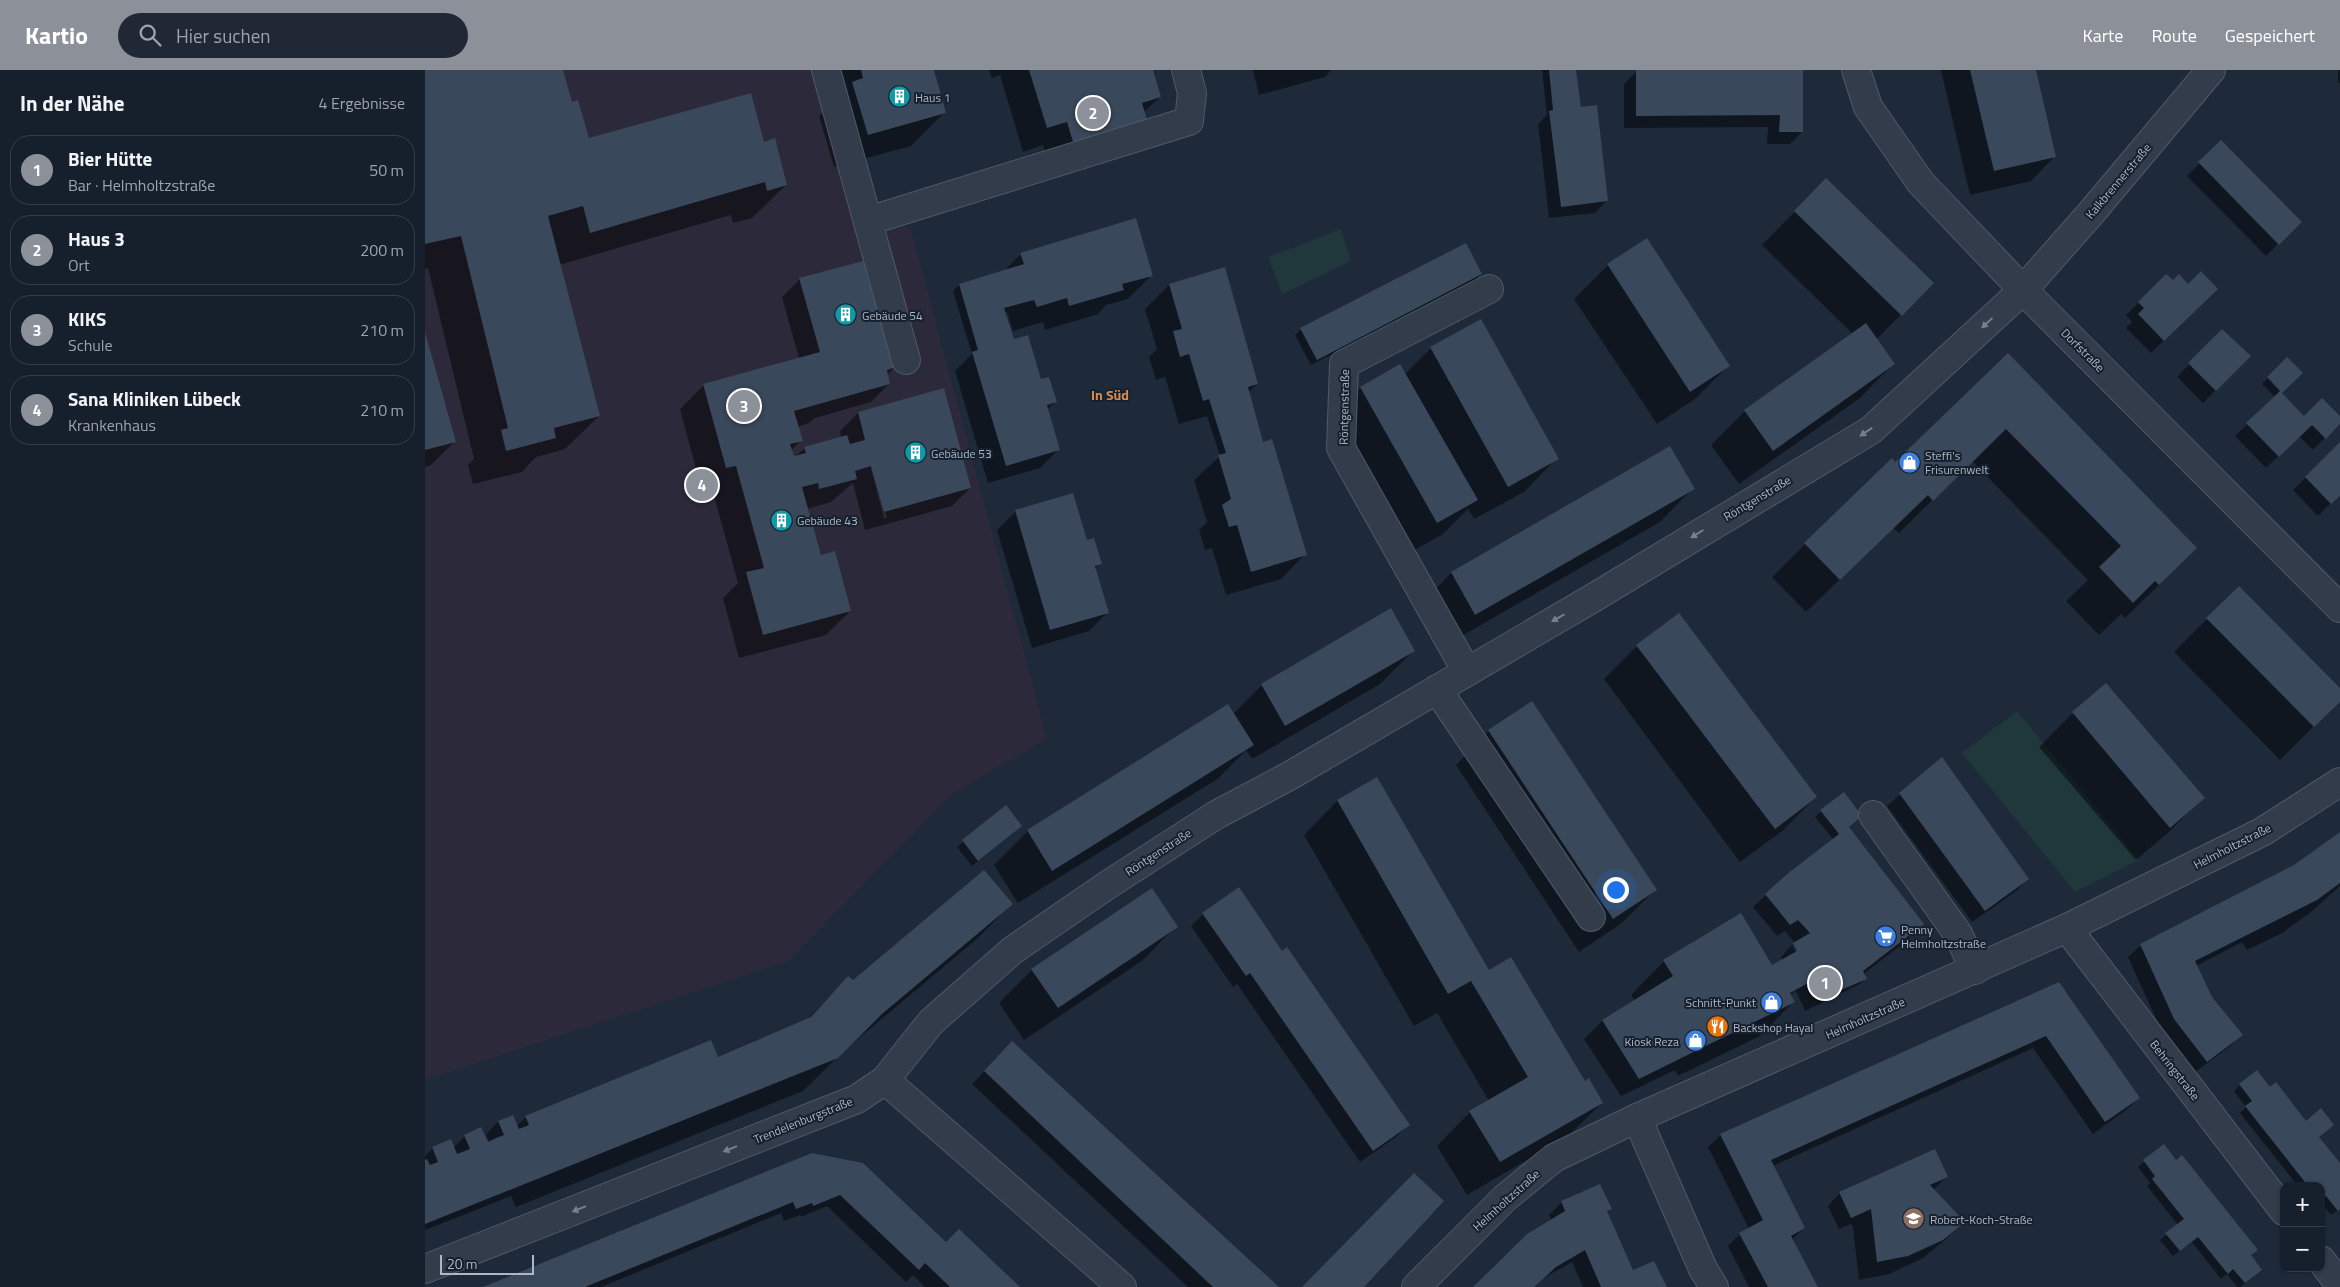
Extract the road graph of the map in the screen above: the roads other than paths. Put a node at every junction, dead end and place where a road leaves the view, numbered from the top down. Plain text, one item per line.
1 (826, 70) edge
2 (1186, 70) edge
3 (1856, 70) edge
4 (2211, 70) edge
5 (868, 221) junction
6 (1489, 289) dead end
7 (2023, 290) junction
8 (906, 360) dead end
9 (2340, 608) edge
10 (1467, 672) junction
11 (1437, 689) junction
12 (2340, 782) edge
13 (1873, 815) dead end
14 (1591, 917) dead end
15 (2067, 928) junction
16 (1975, 970) junction
17 (885, 1080) junction
18 (1637, 1118) junction
19 (2280, 1206) edge
20 (2325, 1265) edge
21 (425, 1269) edge
22 (2340, 1284) edge
23 (1122, 1287) edge
24 (1416, 1287) edge
25 (1714, 1287) edge

1 - 5 street
2 - 5 street
3 - 7 street, Dorfstraße
4 - 7 street, Kalkbrennerstraße
5 - 8 street
6 - 10 street, Röntgenstraße
7 - 9 street, Dorfstraße
7 -> 10 street, Röntgenstraße
10 - 11 street, Röntgenstraße
11 - 14 street
11 - 17 street, Röntgenstraße
12 - 15 street, Helmholtzstraße
13 - 16 street
15 - 16 street, Helmholtzstraße
15 - 19 street, Behringstraße
16 - 18 street, Helmholtzstraße
17 -> 21 street, Trendelenburgstraße
17 - 23 street
18 - 24 street, Helmholtzstraße
18 - 25 street
20 - 22 street

